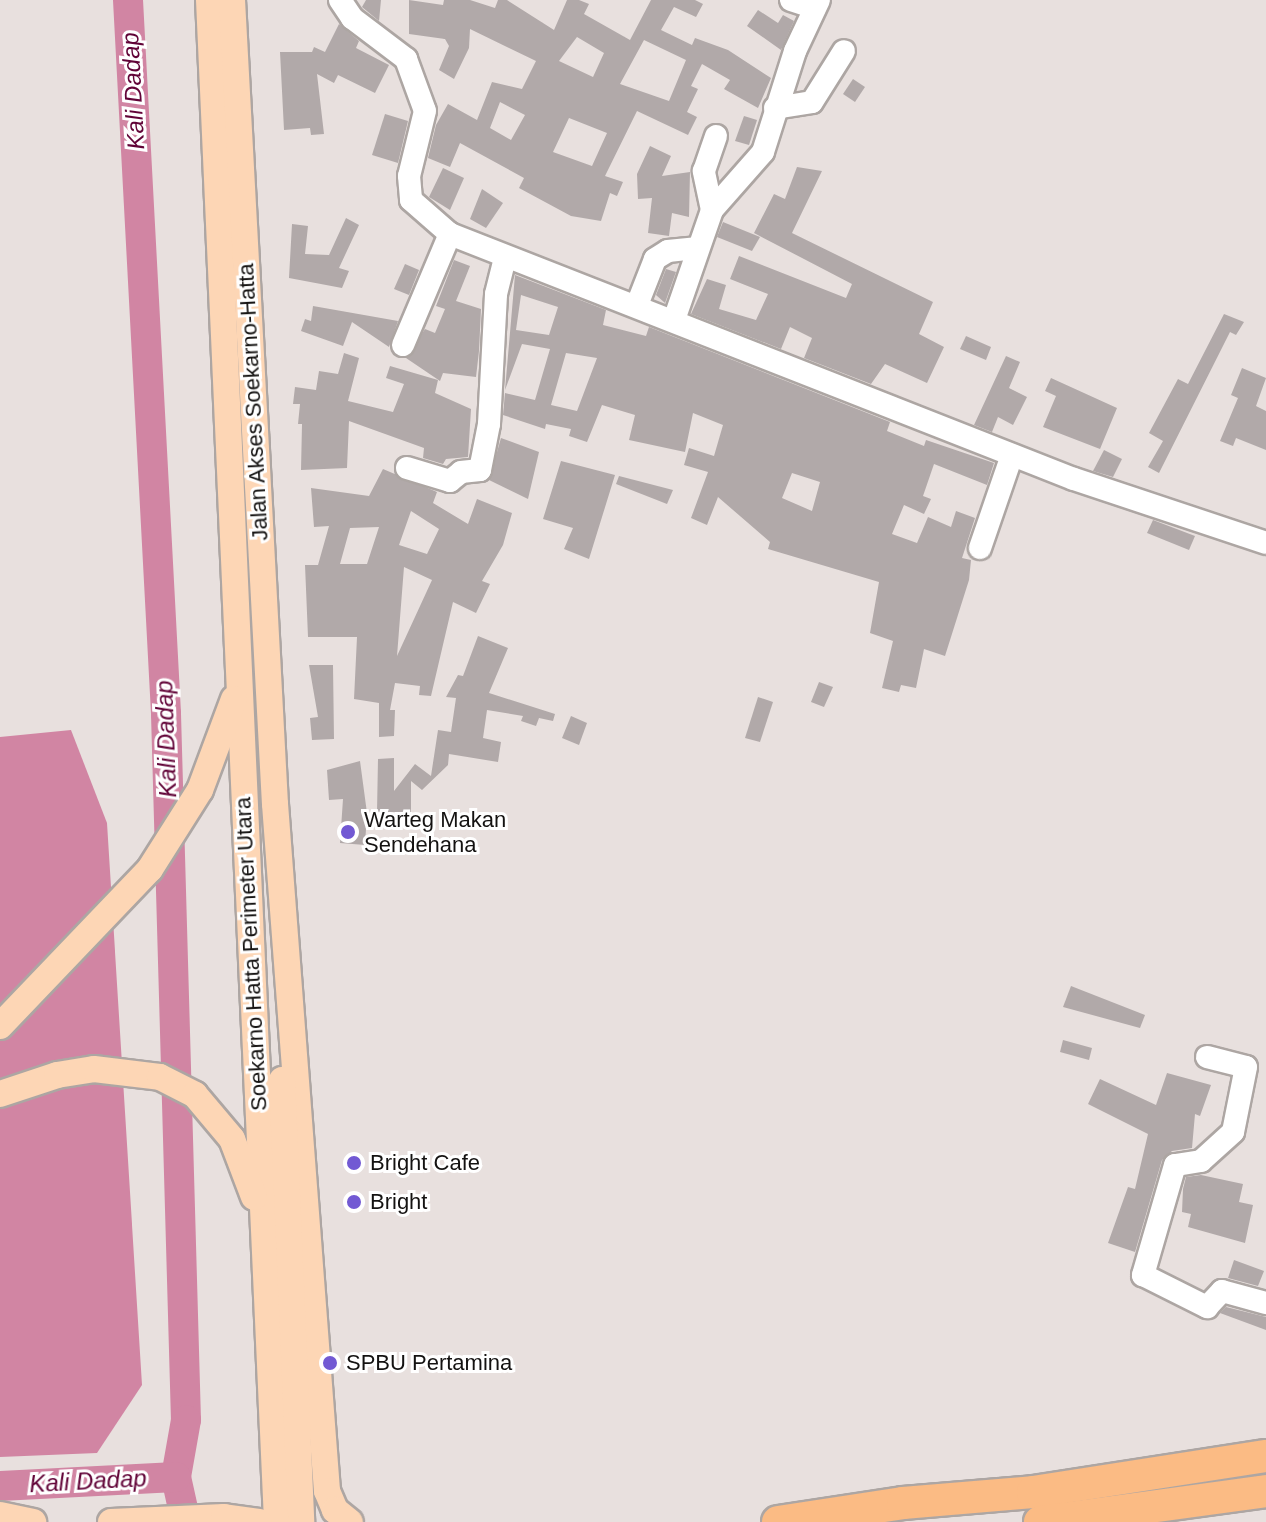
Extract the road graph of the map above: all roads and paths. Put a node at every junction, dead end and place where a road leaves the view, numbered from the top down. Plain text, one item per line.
1 (209, 0) edge
2 (232, 0) edge
3 (340, 0) edge
4 (791, 0) edge
5 (817, 4) edge
6 (844, 51) dead end
7 (775, 108) junction
8 (716, 136) dead end
9 (712, 210) junction
10 (450, 234) junction
11 (696, 248) junction
12 (505, 258) junction
13 (637, 305) junction
14 (674, 320) junction
15 (403, 345) dead end
16 (1012, 455) junction
17 (407, 468) dead end
18 (1266, 543) edge
19 (980, 548) dead end
20 (238, 688) junction
21 (275, 804) junction
22 (0, 1026) edge
23 (1207, 1057) dead end
24 (0, 1094) edge
25 (274, 1219) junction
26 (1266, 1303) edge
27 (1266, 1456) edge
28 (1266, 1491) edge
29 (0, 1515) edge
30 (33, 1522) edge
31 (111, 1522) edge
32 (259, 1522) edge
33 (277, 1522) edge
34 (301, 1522) edge
35 (350, 1522) edge
36 (778, 1522) edge
37 (1040, 1522) edge

1 - 20 main road, Jalan Akses Soekarno-Hatta
2 - 21 main road, Jalan Akses Soekarno-Hatta
3 - 10 street
4 - 5 street
5 - 7 street
6 - 7 street
7 - 9 street
8 - 9 street
9 - 11 street
10 - 12 street
10 - 15 street
11 - 13 street
11 - 14 street
12 - 13 street
12 - 17 street
13 - 14 street
14 - 16 street
16 - 18 street
16 - 19 street
20 - 22 main road
20 - 25 main road, Soekarno Hatta Perimeter Utara
21 - 25 main road
21 - 35 main road
23 - 26 street
24 - 25 main road
25 - 33 main road
25 - 34 main road
27 - 36 highway
28 - 37 highway
29 - 30 main road
31 - 32 main road

